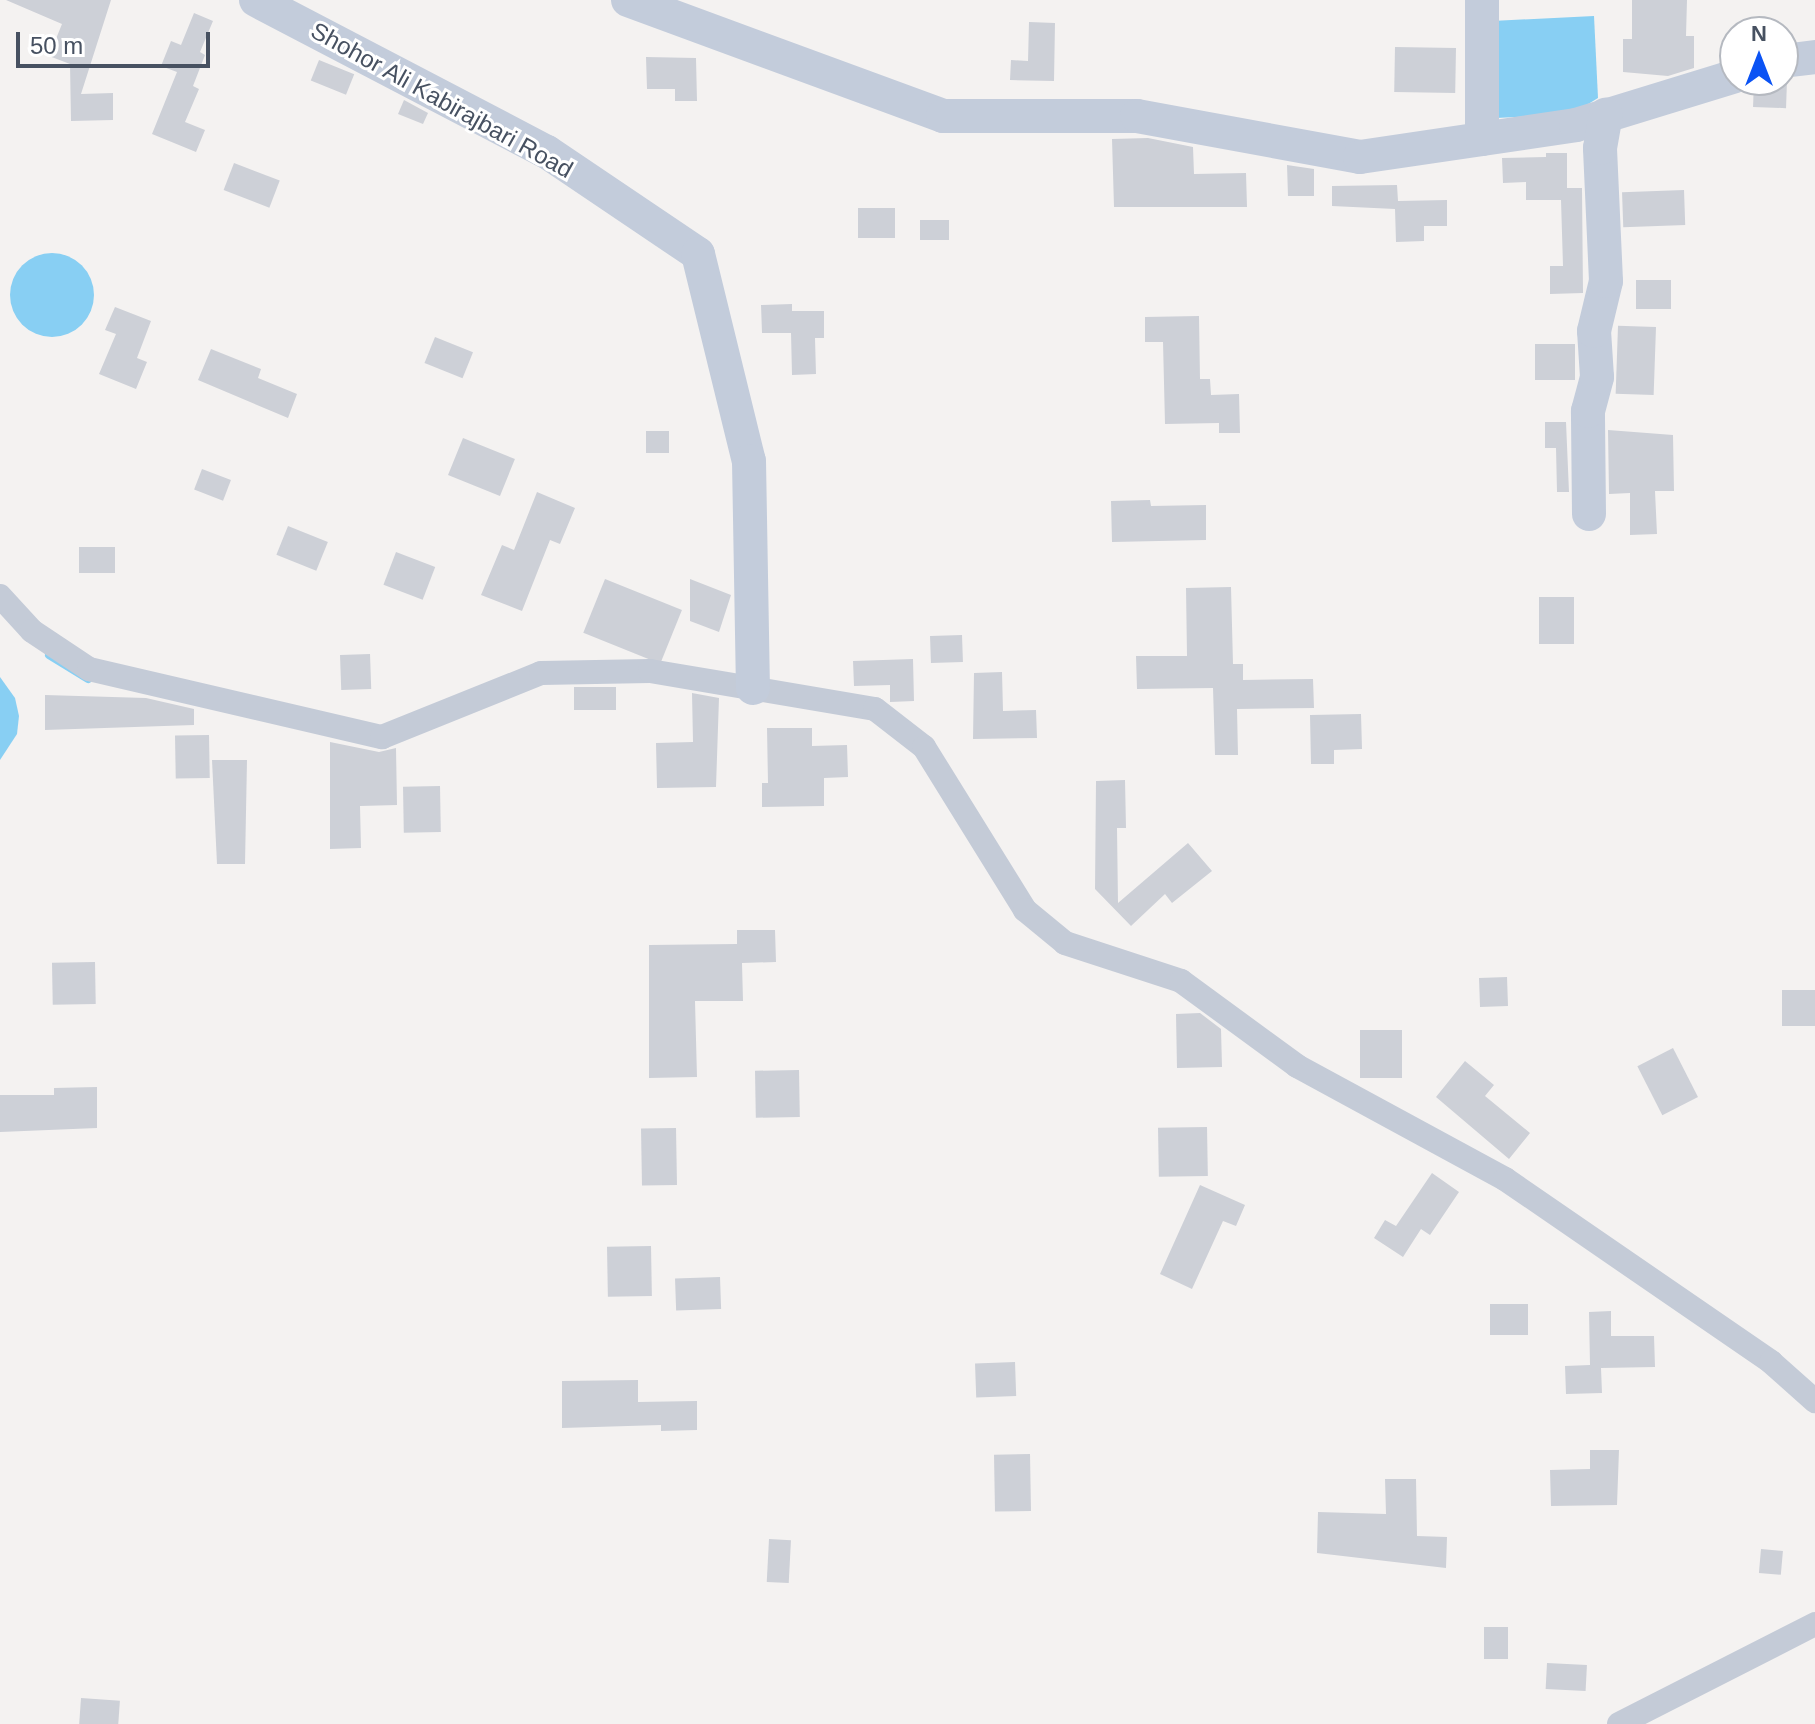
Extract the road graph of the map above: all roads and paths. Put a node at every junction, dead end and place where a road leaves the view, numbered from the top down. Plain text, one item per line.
1 (256, 0) edge
2 (628, 0) edge
3 (1482, 0) edge
4 (1719, 81) edge
5 (1606, 115) junction
6 (1482, 139) junction
7 (1589, 514) dead end
8 (0, 596) edge
9 (753, 688) junction
10 (1815, 1401) edge
11 (1815, 1624) edge
12 (1619, 1724) edge

1 - 9 street, Shohor Ali Kabirajbari Road
2 - 6 street
3 - 6 street
4 - 5 street
5 - 6 street
5 - 7 street
8 - 9 street
9 - 10 street
11 - 12 street

